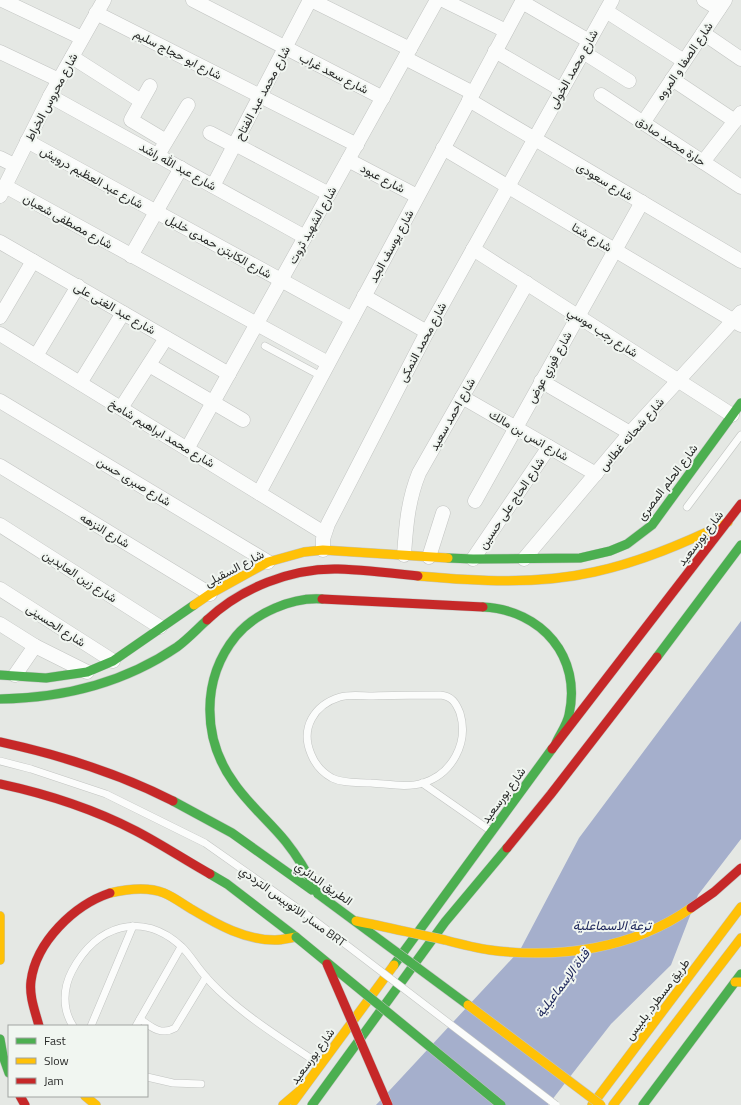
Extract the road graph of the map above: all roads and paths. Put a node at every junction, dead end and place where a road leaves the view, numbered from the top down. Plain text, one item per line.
1 (2, 0) edge
2 (104, 0) edge
3 (193, 0) edge
4 (311, 0) edge
5 (437, 0) edge
6 (443, 0) edge
7 (704, 0) edge
8 (522, 1) edge
9 (722, 4) edge
10 (609, 5) edge
11 (96, 13) junction
12 (506, 31) junction
13 (703, 33) junction
14 (82, 38) junction
15 (586, 46) junction
16 (286, 48) junction
17 (0, 52) edge
18 (495, 52) junction
19 (408, 53) junction
20 (72, 57) junction
21 (741, 59) edge
22 (684, 61) junction
23 (672, 79) junction
24 (59, 80) junction
25 (629, 81) dead end
26 (150, 86) dead end
27 (562, 90) junction
28 (601, 95) dead end
29 (50, 96) junction
30 (260, 96) junction
31 (471, 96) junction
32 (383, 98) junction
33 (141, 101) junction
34 (188, 105) dead end
35 (738, 117) edge
36 (643, 122) junction
37 (210, 134) dead end
38 (534, 139) junction
39 (27, 141) junction
40 (166, 141) junction
41 (235, 145) junction
42 (357, 145) junction
43 (443, 148) junction
44 (158, 155) junction
45 (0, 158) edge
46 (348, 160) junction
47 (703, 162) junction
48 (14, 165) junction
49 (181, 168) junction
50 (213, 186) junction
51 (508, 187) junction
52 (741, 188) edge
53 (2, 191) edge
54 (329, 194) junction
55 (417, 196) junction
56 (642, 202) junction
57 (156, 212) junction
58 (305, 237) junction
59 (0, 242) edge
60 (473, 249) junction
61 (615, 250) junction
62 (131, 256) junction
63 (33, 261) junction
64 (741, 261) edge
65 (281, 280) junction
66 (526, 283) junction
67 (78, 286) junction
68 (364, 296) junction
69 (123, 313) junction
70 (578, 316) junction
71 (0, 317) edge
72 (352, 319) junction
73 (738, 319) edge
74 (256, 325) junction
75 (427, 332) junction
76 (0, 334) edge
77 (166, 338) junction
78 (265, 346) dead end
79 (36, 356) junction
80 (328, 363) junction
81 (148, 365) junction
82 (229, 374) junction
83 (321, 376) junction
84 (678, 380) junction
85 (541, 381) junction
86 (80, 383) junction
87 (462, 397) junction
88 (0, 400) edge
89 (213, 403) junction
90 (741, 403) edge
91 (121, 408) junction
92 (732, 415) junction
93 (243, 420) dead end
94 (515, 427) junction
95 (630, 433) junction
96 (741, 435) edge
97 (549, 447) junction
98 (187, 449) junction
99 (0, 466) edge
100 (596, 474) junction
101 (258, 492) junction
102 (475, 501) dead end
103 (741, 504) edge
104 (687, 506) dead end
105 (443, 513) dead end
106 (728, 522) junction
107 (0, 525) edge
108 (324, 533) junction
109 (741, 545) edge
110 (323, 550) junction
111 (404, 555) junction
112 (429, 556) junction
113 (524, 558) junction
114 (473, 559) junction
115 (268, 562) junction
116 (0, 589) edge
117 (210, 594) junction
118 (0, 624) edge
119 (160, 628) junction
120 (35, 646) junction
121 (113, 661) junction
122 (86, 672) junction
123 (0, 674) edge
124 (15, 675) junction
125 (0, 698) edge
126 (0, 742) edge
127 (556, 743) junction
128 (0, 761) edge
129 (422, 783) junction
130 (0, 784) edge
131 (500, 838) junction
132 (741, 868) edge
133 (318, 894) junction
134 (741, 908) edge
135 (0, 916) edge
136 (356, 921) junction
137 (133, 926) junction
138 (296, 938) junction
139 (741, 938) edge
140 (181, 947) junction
141 (0, 960) edge
142 (326, 961) junction
143 (741, 974) edge
144 (206, 977) junction
145 (738, 982) edge
146 (138, 1023) edge
147 (39, 1025) edge
148 (73, 1025) edge
149 (91, 1025) edge
150 (148, 1027) edge
151 (0, 1039) edge
152 (320, 1065) junction
153 (8, 1070) edge
154 (148, 1077) edge
155 (201, 1084) dead end
156 (303, 1088) junction
157 (86, 1097) edge
158 (96, 1105) edge
159 (283, 1105) edge
160 (291, 1105) edge
161 (312, 1105) edge
162 (388, 1105) edge
163 (501, 1105) edge
164 (556, 1105) edge
165 (592, 1105) edge
166 (601, 1105) edge
167 (612, 1105) edge
168 (643, 1105) edge

1 - 14 street
2 - 11 street, شارع محروس الخراط
3 - 16 street, شارع سعد غراب
4 - 16 street, شارع محمد عبد الفتاح
4 - 19 street, شارع سعودى
5 - 19 street, شارع الشهيد ثروت
6 - 12 street
7 - 9 street
8 - 12 street, شارع يوسف الجد
8 - 15 street
9 - 13 street, شارع الصفا و المروه
10 - 15 street, شارع محمد الخولى
10 - 22 street
11 - 14 street, شارع محروس الخراط
11 - 30 street, شارع ابو حجاج سليم
12 - 18 street, شارع يوسف الجد
13 - 21 street
13 - 22 street, شارع الصفا و المروه
14 - 20 street, شارع محروس الخراط
15 - 25 street
15 - 27 street, شارع محمد الخولى
16 - 30 street, شارع محمد عبد الفتاح
16 - 32 street, شارع سعد غراب
17 - 24 street
18 - 27 street
18 - 31 street, شارع يوسف الجد
19 - 31 street, شارع سعودى
19 - 32 street, شارع الشهيد ثروت
20 - 24 street, شارع محروس الخراط
20 - 33 street
22 - 23 street, شارع الصفا و المروه
23 - 35 street
23 - 36 street, شارع الصفا و المروه
24 - 29 street, شارع محروس الخراط
26 - 33 street
27 - 38 street, شارع محمد الخولى
28 - 36 street, حارة محمد صادق
29 - 39 street, شارع محروس الخراط
29 - 44 street, شارع عبد الله راشد
30 - 41 street, شارع محمد عبد الفتاح
30 - 42 street, شارع ابو حجاج سليم
31 - 38 street, شارع سعودى
31 - 43 street, شارع يوسف الجد
32 - 42 street, شارع الشهيد ثروت
33 - 40 street
34 - 40 street
35 - 47 street
36 - 47 street, حارة محمد صادق
37 - 41 street
38 - 51 street, شارع محمد النمكى
38 - 56 street, شارع سعودى
39 - 48 street, شارع محروس الخراط
39 - 57 street, شارع عبد العظيم درويش
40 - 44 street
41 - 50 street, شارع محمد عبد الفتاح
41 - 54 street
42 - 46 street, شارع الشهيد ثروت
43 - 51 street, شارع شتا
43 - 55 street, شارع يوسف الجد
44 - 49 street, شارع عبد الله راشد
45 - 48 street
46 - 54 street, شارع الشهيد ثروت
46 - 55 street, شارع عبود
47 - 52 street, حارة محمد صادق
48 - 53 street, شارع محروس الخراط
49 - 50 street, شارع عبد الله راشد
49 - 57 street
50 - 58 street, شارع عبد الله راشد
51 - 60 street, شارع محمد النمكى
51 - 61 street, شارع شتا
53 - 62 street, شارع مصطفى شعبان
54 - 58 street, شارع الشهيد ثروت
55 - 68 street, شارع يوسف الجد
56 - 61 street, شارع فوزي عوض
56 - 64 street, شارع سعودى
57 - 62 street
57 - 65 street, شارع الكابتن حمدى خليل
58 - 65 street, شارع الشهيد ثروت
59 - 63 street, شارع عبد الغنى على
60 - 66 street, شارع رجب موسي
60 - 75 street, شارع محمد النمكى
61 - 70 street, شارع فوزي عوض
61 - 73 street, شارع شتا
62 - 74 street, شارع مصطفى شعبان
63 - 67 street, شارع عبد الغنى على
63 - 71 street
65 - 72 street, شارع الكابتن حمدى خليل
65 - 74 street, شارع الشهيد ثروت
66 - 70 street, شارع رجب موسي
66 - 87 street, شارع احمد سعيد
67 - 69 street, شارع عبد الغنى على
67 - 79 street
68 - 72 street, شارع يوسف الجد
68 - 75 street
69 - 77 street, شارع عبد الغنى على
69 - 86 street
70 - 84 street, شارع رجب موسي
70 - 85 street, شارع فوزي عوض
72 - 80 street, شارع يوسف الجد
73 - 84 street, شارع شحاته غطاس
74 - 80 street, شارع مصطفى شعبان
74 - 82 street, شارع الشهيد ثروت
75 - 108 street, شارع محمد النمكى
76 - 79 street, شارع محمد ابراهيم شامخ
77 - 81 street
77 - 82 street, شارع عبد الغنى على
78 - 83 lane
79 - 86 street, شارع محمد ابراهيم شامخ
80 - 83 street, شارع يوسف الجد
81 - 89 street
81 - 91 street
82 - 89 street, شارع الشهيد ثروت
83 - 101 street, شارع يوسف الجد
84 - 92 street, شارع رجب موسي
84 - 95 street, شارع شحاته غطاس
85 - 94 street, شارع فوزي عوض
85 - 95 street
86 - 91 street, شارع محمد ابراهيم شامخ
87 - 94 street, شارع انس بن مالك
87 - 111 street, شارع احمد سعيد
88 - 115 street, شارع صبرى حسن
89 - 93 street
89 - 98 street, شارع الشهيد ثروت
90 - 92 main road, شارع الحلم المصرى
91 - 98 street, شارع محمد ابراهيم شامخ
92 - 113 main road, شارع الحلم المصرى
94 - 97 street, شارع انس بن مالك
94 - 102 street, شارع فوزي عوض
95 - 100 street, شارع شحاته غطاس
96 - 104 lane
97 - 100 street, شارع انس بن مالك
97 - 114 street, شارع الحاج على حسين
98 - 101 street, شارع محمد ابراهيم شامخ
99 - 117 street, شارع النزهه
100 - 113 street, شارع شحاته غطاس
101 - 108 street, شارع محمد ابراهيم شامخ
103 - 106 main road, شارع بورسعيد
105 - 112 street
106 - 125 main road
106 - 127 main road, شارع بورسعيد
107 - 119 street, شارع زين العابدين
108 - 110 street, شارع محمد النمكى
109 - 131 main road, شارع بورسعيد
110 - 111 main road, شارع السقيلى
110 - 115 main road, شارع السقيلى
111 - 112 main road, شارع السقيلى
112 - 114 main road, شارع السقيلى
113 - 114 main road, شارع السقيلى
115 - 117 main road, شارع السقيلى
116 - 121 street, شارع الحسينى
117 - 119 main road, شارع السقيلى
118 - 120 street
119 - 121 main road, شارع السقيلى
120 - 122 street
120 - 124 street
121 - 122 main road, شارع السقيلى
122 - 124 main road, شارع السقيلى
123 - 124 main road, شارع السقيلى
126 - 133 main road, الطريق الدائري
127 - 131 main road, شارع بورسعيد
127 - 133 main road
128 - 164 lane, مسار الاتوبيس الترددي BRT, bridge
129 - 129 lane
129 - 131 lane
130 - 138 main road
131 - 152 main road, شارع بورسعيد
131 - 161 main road, شارع بورسعيد
132 - 136 main road, bridge
133 - 136 main road, الطريق الدائري, bridge
134 - 165 main road, طريق مسطرد, بلبيس
135 - 141 main road
136 - 166 main road, الطريق الدائري, bridge
137 - 140 lane
137 - 148 lane
137 - 149 lane
138 - 142 main road, bridge
138 - 147 main road
139 - 167 main road
140 - 144 lane
140 - 146 lane
142 - 162 main road, bridge
142 - 163 main road, bridge
143 - 145 main road
144 - 150 lane
144 - 152 lane
145 - 168 main road
151 - 153 main road
152 - 156 main road, شارع بورسعيد
154 - 155 lane
156 - 159 main road
156 - 160 main road, شارع بورسعيد
157 - 158 main road

